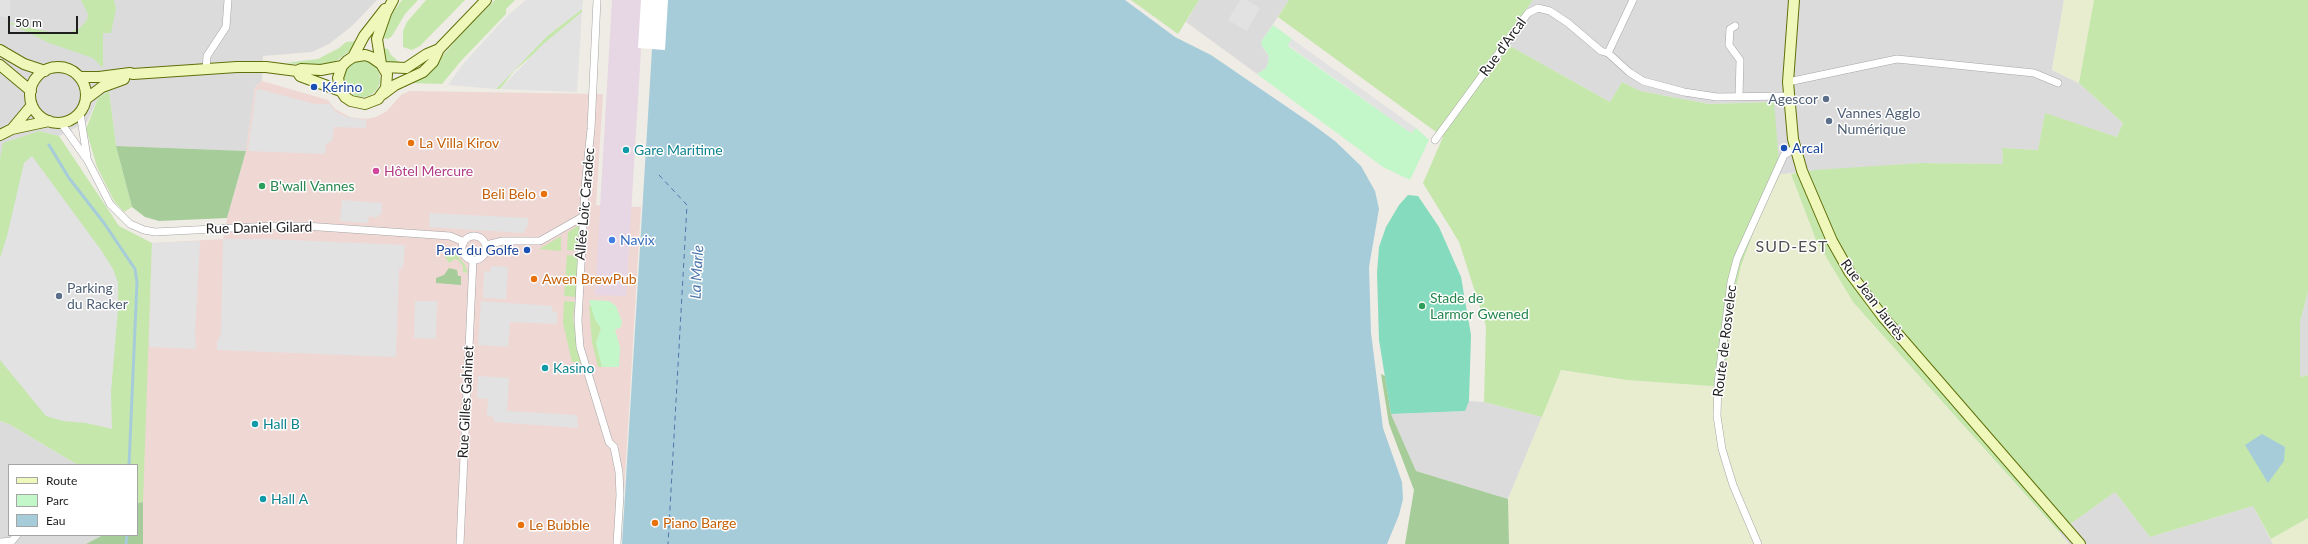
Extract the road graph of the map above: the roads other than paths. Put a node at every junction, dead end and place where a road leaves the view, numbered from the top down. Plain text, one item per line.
1 (228, 0) edge
2 (393, 0) edge
3 (486, 0) edge
4 (597, 0) edge
5 (1633, 0) edge
6 (1794, 0) edge
7 (1735, 26) dead end
8 (440, 49) junction
9 (0, 50) edge
10 (1608, 53) junction
11 (353, 57) junction
12 (0, 64) edge
13 (383, 65) junction
14 (342, 66) junction
15 (206, 69) junction
16 (45, 70) junction
17 (297, 71) junction
18 (133, 74) junction
19 (80, 77) junction
20 (1788, 82) junction
21 (2058, 83) dead end
22 (31, 91) junction
23 (341, 91) junction
24 (383, 94) junction
25 (1789, 96) junction
26 (1739, 97) junction
27 (86, 99) junction
28 (32, 105) junction
29 (80, 113) junction
30 (49, 121) junction
31 (62, 123) junction
32 (12, 129) junction
33 (0, 136) edge
34 (1435, 140) dead end
35 (1795, 148) junction
36 (88, 161) junction
37 (584, 216) junction
38 (464, 242) junction
39 (486, 245) junction
40 (473, 260) junction
41 (16, 536) edge
42 (0, 542) edge
43 (460, 544) edge
44 (617, 544) edge
45 (1758, 544) edge
46 (2080, 544) edge

1 - 15 street
2 - 11 main road
2 - 13 main road
3 - 8 main road
4 - 37 street, Allée Loïc Caradec
5 - 10 street
6 - 20 main road, Rue Jean Jaurès
7 - 26 street
8 - 13 main road
8 - 24 main road
9 - 16 main road
10 - 26 street, Rue d'Arcal
10 - 34 street, Rue d'Arcal
11 - 13 main road
11 - 14 main road
12 - 22 main road
13 - 24 main road
14 - 17 main road
14 - 23 main road
15 - 17 main road
15 - 18 main road
16 - 19 main road
16 - 22 main road
17 - 23 main road
18 - 19 main road
18 - 27 main road
19 - 27 main road
20 - 21 street
20 - 25 main road, Rue Jean Jaurès
22 - 28 main road
23 - 24 main road
25 - 26 street, Rue d'Arcal
25 - 35 main road, Rue Jean Jaurès
27 - 29 main road
28 - 30 main road
28 - 32 main road
29 - 31 main road
29 - 36 street, Rue Daniel Gilard
30 - 31 main road
30 - 32 main road
31 - 36 street, Rue Daniel Gilard
32 - 33 main road
35 - 45 street, Route de Rosvelec
35 - 46 main road, Rue Jean Jaurès
36 - 38 street, Rue Daniel Gilard
37 - 39 street
37 - 44 street, Allée Loïc Caradec
38 - 39 street
38 - 40 street
39 - 40 street
40 - 43 street, Rue Gilles Gahinet
41 - 42 street

